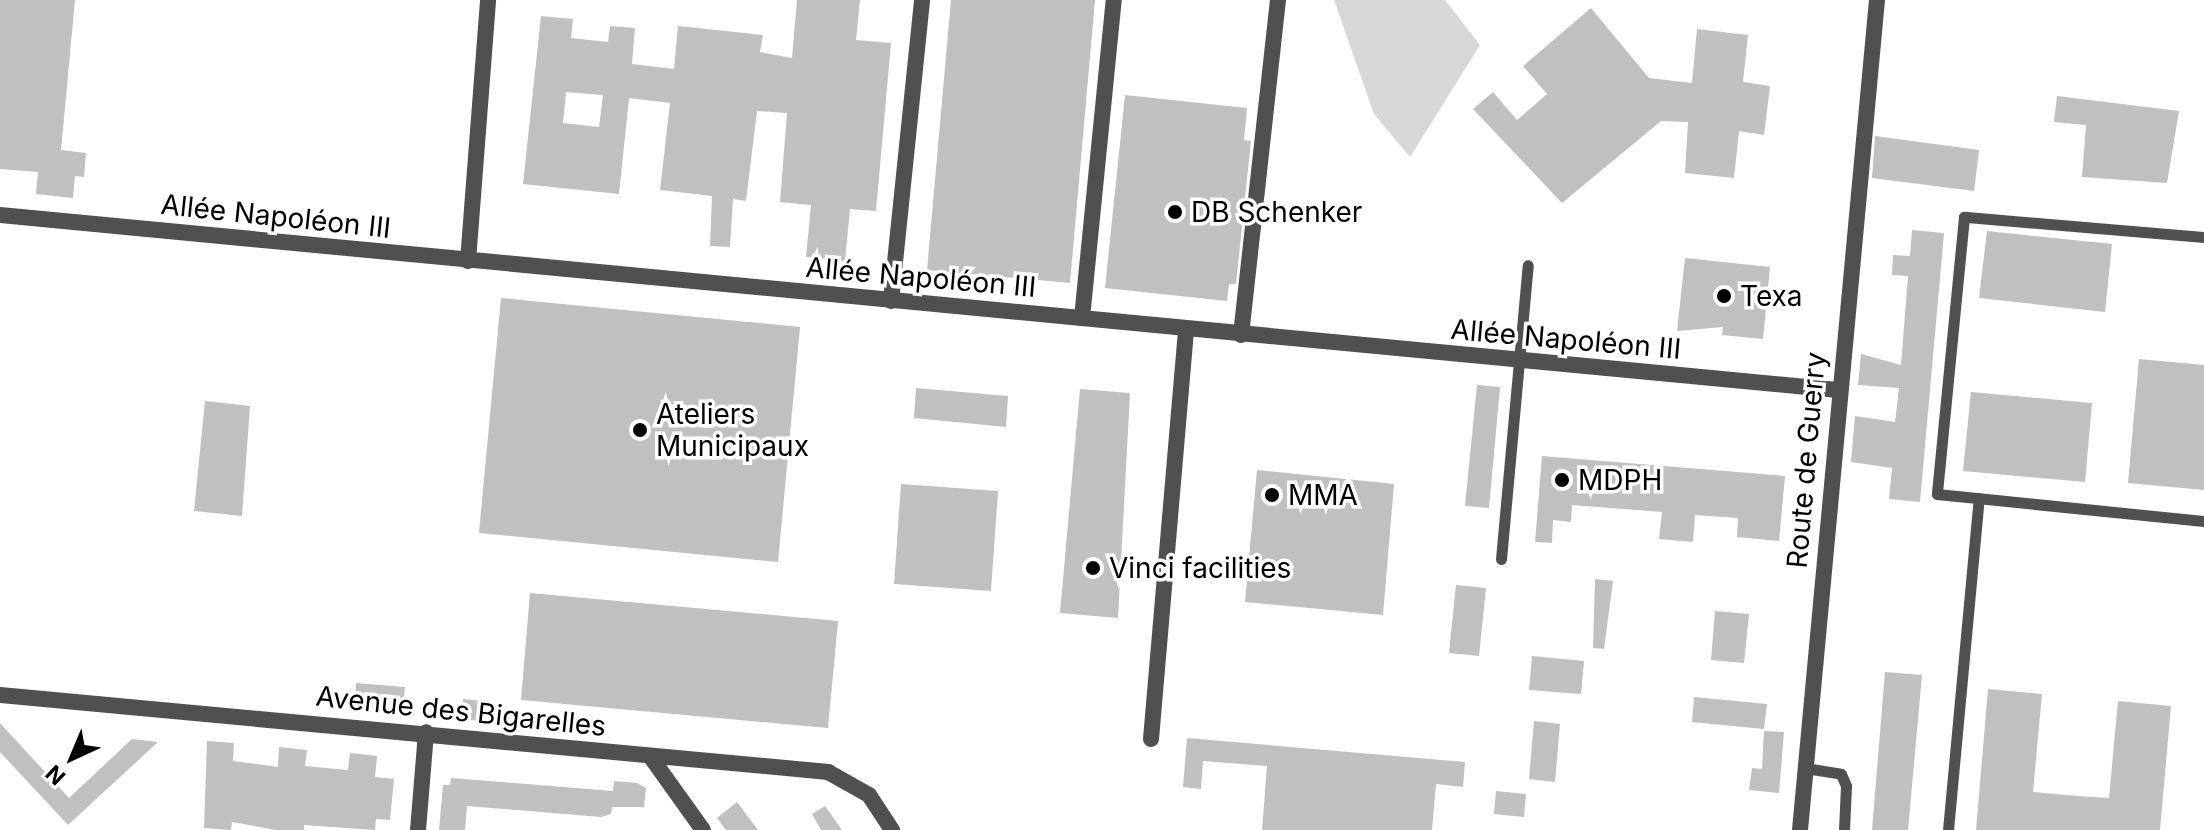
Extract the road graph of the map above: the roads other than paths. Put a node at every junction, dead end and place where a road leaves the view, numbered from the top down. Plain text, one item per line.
1 (488, 0) edge
2 (922, 0) edge
3 (1114, 0) edge
4 (1278, 0) edge
5 (1877, 0) edge
6 (0, 215) edge
7 (2204, 237) edge
8 (468, 261) junction
9 (1528, 265) dead end
10 (891, 301) junction
11 (1082, 318) junction
12 (1186, 329) junction
13 (1241, 335) junction
14 (1518, 361) junction
15 (1838, 390) junction
16 (1979, 498) junction
17 (2204, 521) edge
18 (1501, 559) dead end
19 (0, 695) edge
20 (426, 732) junction
21 (1151, 739) dead end
22 (650, 756) junction
23 (1805, 768) junction
24 (418, 830) edge
25 (703, 830) edge
26 (892, 830) edge
27 (1800, 830) edge
28 (1844, 830) edge
29 (1948, 830) edge

1 - 8 street
2 - 10 street
3 - 11 street
4 - 13 street
5 - 15 street, Route de Guerry
6 - 8 street, Allée Napoléon III
7 - 16 lane
8 - 10 street, Allée Napoléon III
9 - 14 lane
10 - 11 street, Allée Napoléon III
11 - 12 street, Allée Napoléon III
12 - 13 street, Allée Napoléon III
12 - 21 street
13 - 14 street, Allée Napoléon III
14 - 15 street, Allée Napoléon III
14 - 18 lane
15 - 23 street, Route de Guerry
16 - 17 lane
16 - 29 lane
19 - 20 street, Avenue des Bigarelles
20 - 22 street, Avenue des Bigarelles
20 - 24 street
22 - 25 street
22 - 26 street, Avenue des Bigarelles
23 - 27 street, Route de Guerry
23 - 28 lane

